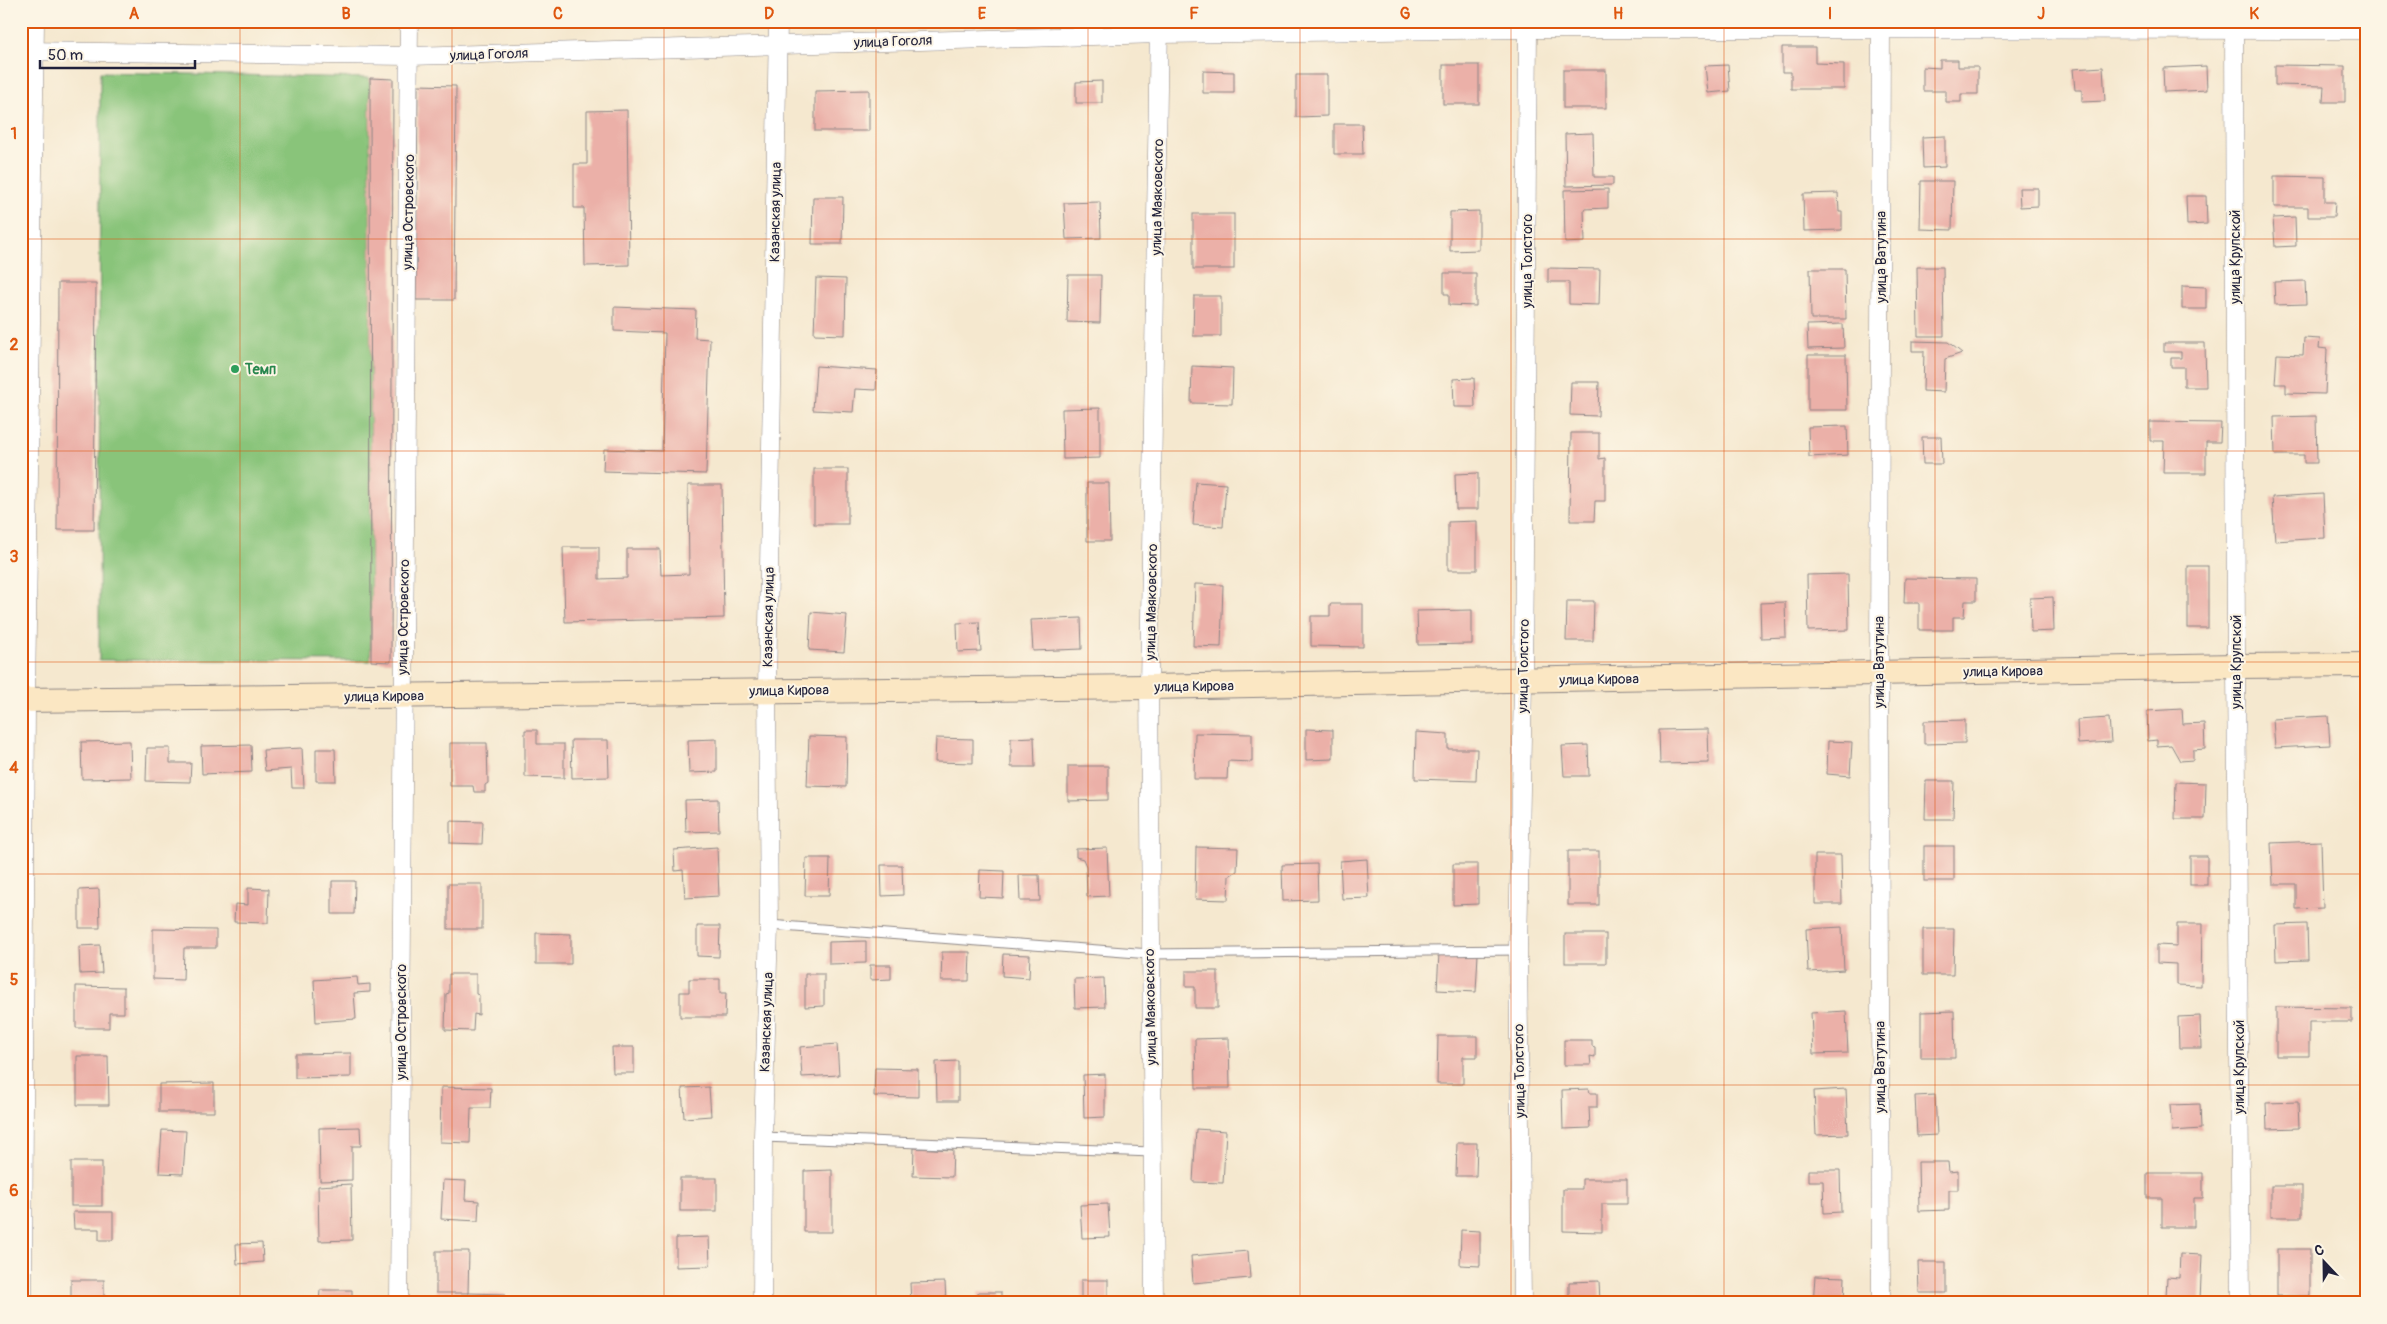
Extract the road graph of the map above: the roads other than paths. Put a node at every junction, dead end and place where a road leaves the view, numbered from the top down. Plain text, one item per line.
1 (35, 21) edge
2 (409, 21) edge
3 (778, 21) edge
4 (1529, 25) edge
5 (1507, 26) edge
6 (1881, 26) edge
7 (2234, 26) edge
8 (1159, 28) edge
9 (2366, 30) edge
10 (778, 45) junction
11 (28, 50) edge
12 (410, 56) junction
13 (2366, 665) edge
14 (2236, 666) junction
15 (1879, 674) junction
16 (1523, 681) junction
17 (1149, 687) junction
18 (767, 690) junction
19 (402, 696) junction
20 (24, 699) edge
21 (768, 925) junction
22 (1518, 950) junction
23 (1150, 954) junction
24 (763, 1137) junction
25 (1152, 1152) junction
26 (23, 1303) edge
27 (399, 1303) edge
28 (762, 1303) edge
29 (1154, 1303) edge
30 (1522, 1303) edge
31 (1881, 1303) edge
32 (2241, 1303) edge

1 - 11 street
2 - 12 street, улица Островского
3 - 10 street, Казанская улица
4 - 5 street, улица Гоголя
4 - 6 street, улица Гоголя
4 - 16 street, улица Толстого
5 - 8 street, улица Гоголя
6 - 7 street, улица Гоголя
6 - 15 street, улица Ватутина
7 - 9 street, улица Гоголя
7 - 14 street, улица Крупской
8 - 10 street, улица Гоголя
8 - 17 street, улица Маяковского
10 - 12 street, улица Гоголя
10 - 18 street, Казанская улица
11 - 12 street, улица Гоголя
11 - 20 street
12 - 19 street, улица Островского
13 - 14 street, улица Кирова
14 - 15 street, улица Кирова
14 - 32 street, улица Крупской
15 - 16 street, улица Кирова
15 - 31 street, улица Ватутина
16 - 17 street, улица Кирова
16 - 22 street, улица Толстого
17 - 18 street, улица Кирова
17 - 23 street, улица Маяковского
18 - 19 street, улица Кирова
18 - 21 street, Казанская улица
19 - 20 street, улица Кирова
19 - 27 street, улица Островского
20 - 26 street
21 - 23 lane
21 - 24 street, Казанская улица
22 - 23 lane
22 - 30 street, улица Толстого
23 - 25 street, улица Маяковского
24 - 25 lane
24 - 28 street, Казанская улица
25 - 29 street, улица Маяковского

